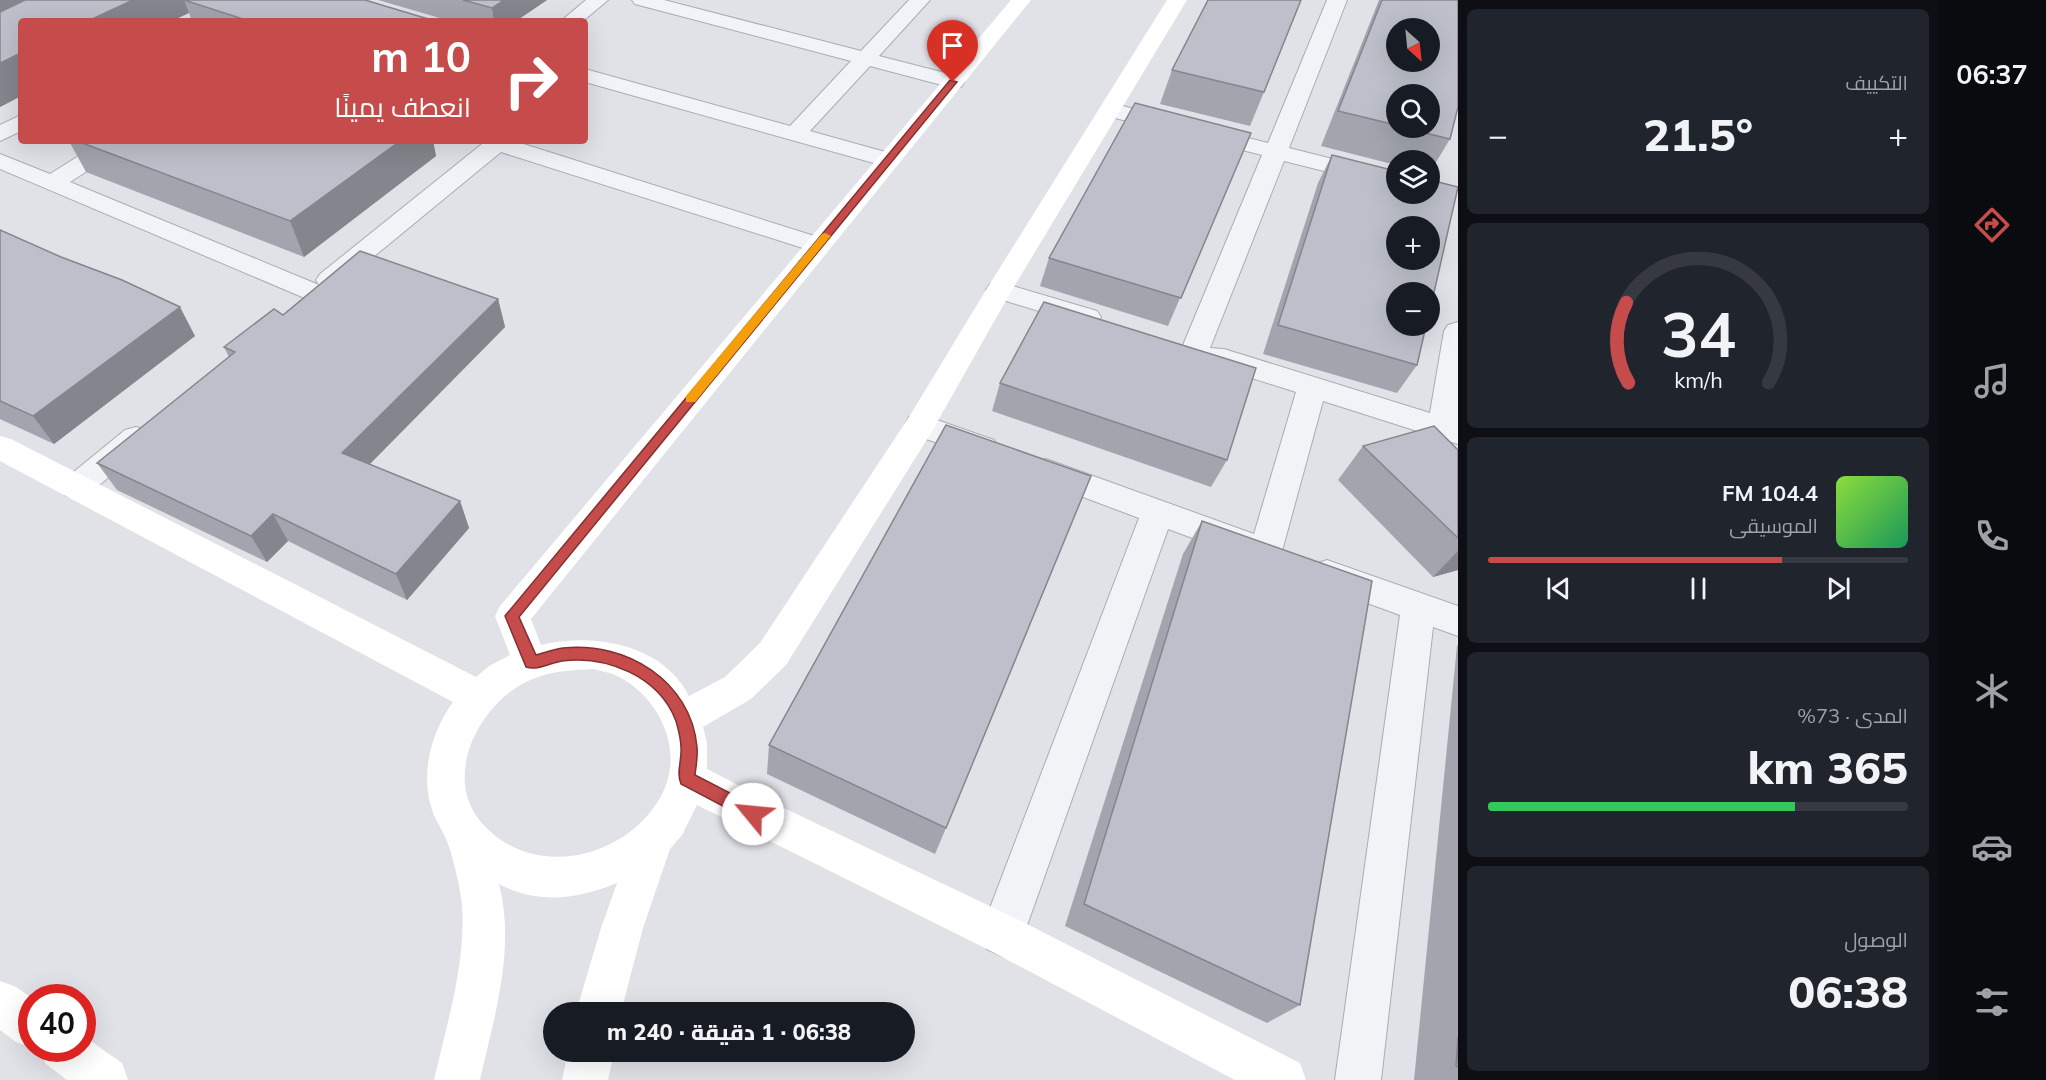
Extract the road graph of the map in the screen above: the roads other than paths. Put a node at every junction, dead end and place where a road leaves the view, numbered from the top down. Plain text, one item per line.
1 (598, 0) edge
2 (642, 0) edge
3 (920, 0) edge
4 (1021, 0) edge
5 (1177, 0) edge
6 (1336, 0) edge
7 (679, 4) edge
8 (575, 18) edge
9 (865, 59) junction
10 (588, 76) edge
11 (953, 82) junction
12 (1111, 110) junction
13 (18, 124) edge
14 (0, 134) edge
15 (795, 134) junction
16 (113, 144) edge
17 (492, 144) edge
18 (500, 144) edge
19 (1275, 151) junction
20 (888, 160) junction
21 (0, 161) edge
22 (1386, 179) edge
23 (52, 183) junction
24 (818, 245) junction
25 (999, 290) junction
26 (1108, 323) edge
27 (1458, 331) edge
28 (1312, 387) junction
29 (158, 420) edge
30 (920, 425) junction
31 (1451, 430) edge
32 (0, 447) edge
33 (76, 487) junction
34 (1158, 512) junction
35 (1265, 551) junction
36 (1418, 607) junction
37 (1458, 621) edge
38 (531, 663) junction
39 (478, 697) junction
40 (683, 719) junction
41 (687, 779) junction
42 (654, 836) junction
43 (467, 840) junction
44 (1002, 934) junction
45 (602, 1002) edge
46 (81, 1062) edge
47 (589, 1062) edge
48 (105, 1080) edge
49 (457, 1080) edge
50 (585, 1080) edge
51 (1283, 1080) edge
52 (1358, 1080) edge

1 - 8 street
2 - 7 street
3 - 9 street
4 - 11 street
5 - 12 street
6 - 19 street
7 - 9 street
9 - 11 street
9 - 15 street
10 - 15 street
11 - 20 street
12 - 19 street
12 - 25 street
13 - 14 street
15 - 20 street
16 - 23 street
17 - 23 street
18 - 24 street
19 - 22 street
19 - 28 street
20 - 24 street
21 - 23 street
24 - 38 street
25 - 26 street
25 - 30 street
27 - 31 street
28 - 31 street
28 - 35 street
29 - 33 street
30 - 34 street
30 - 40 street
32 - 33 street
33 - 39 street
34 - 35 street
34 - 44 street
35 - 36 street
36 - 37 street
36 - 52 street
38 - 39 street
38 - 40 street
39 - 43 street
40 - 41 street
41 - 42 street
41 - 44 street
42 - 43 street
42 - 45 street
43 - 49 street
44 - 51 street
46 - 48 street
47 - 50 street

